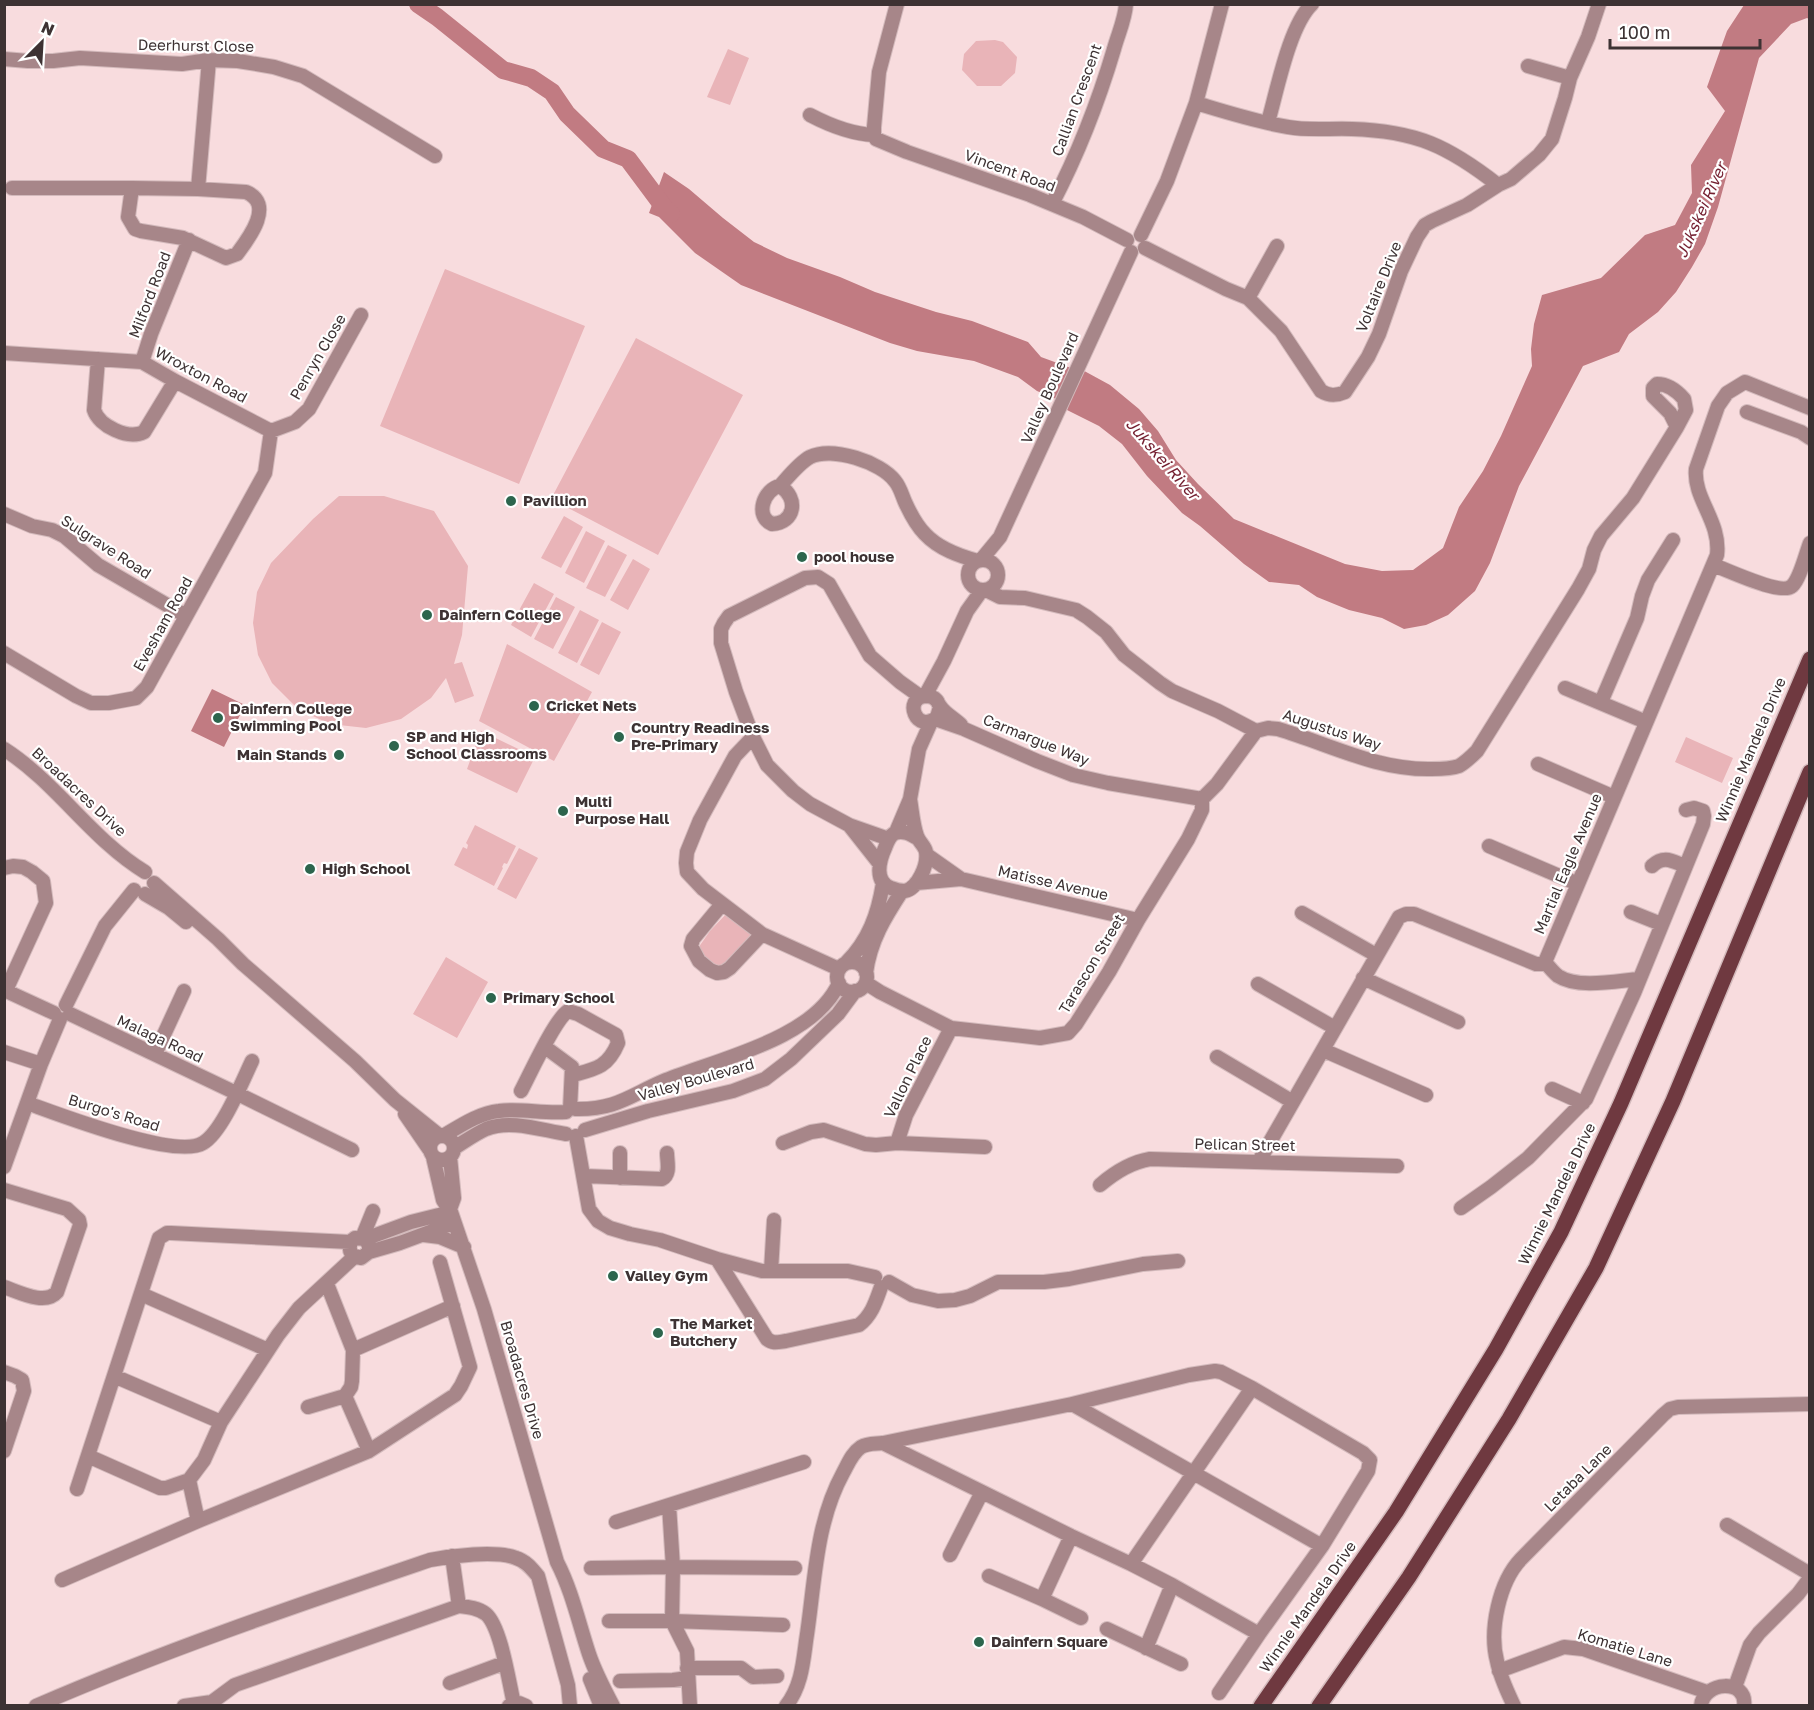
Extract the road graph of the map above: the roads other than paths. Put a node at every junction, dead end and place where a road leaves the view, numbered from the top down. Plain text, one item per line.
1 (897, 4) edge
2 (1126, 4) edge
3 (1222, 4) edge
4 (1312, 4) edge
5 (1599, 4) edge
6 (4, 59) edge
7 (209, 60) junction
8 (1528, 66) dead end
9 (1570, 78) junction
10 (1196, 103) junction
11 (810, 115) dead end
12 (1268, 122) junction
13 (877, 138) junction
14 (435, 156) dead end
15 (1498, 185) junction
16 (12, 188) dead end
17 (132, 188) junction
18 (198, 189) junction
19 (1052, 204) junction
20 (189, 240) junction
21 (1136, 244) junction
22 (1278, 246) dead end
23 (1248, 298) junction
24 (361, 315) dead end
25 (4, 353) edge
26 (98, 359) junction
27 (142, 362) junction
28 (175, 381) junction
29 (1674, 390) junction
30 (1665, 407) junction
31 (1809, 408) edge
32 (1747, 412) dead end
33 (1677, 427) junction
34 (271, 431) junction
35 (1809, 438) edge
36 (780, 486) dead end
37 (4, 514) edge
38 (1000, 537) junction
39 (1673, 540) dead end
40 (1809, 543) edge
41 (1713, 565) junction
42 (974, 568) junction
43 (996, 572) junction
44 (984, 590) junction
45 (1012, 596) junction
46 (968, 611) junction
47 (186, 616) junction
48 (4, 653) edge
49 (1809, 658) edge
50 (1565, 688) dead end
51 (1601, 702) junction
52 (928, 708) junction
53 (1646, 722) junction
54 (1256, 731) junction
55 (753, 737) junction
56 (4, 749) edge
57 (1538, 764) dead end
58 (1809, 772) edge
59 (1614, 797) junction
60 (910, 799) junction
61 (1202, 799) junction
62 (1686, 810) dead end
63 (849, 825) junction
64 (892, 836) junction
65 (917, 838) junction
66 (1489, 846) dead end
67 (927, 855) junction
68 (129, 862) junction
69 (879, 863) junction
70 (1652, 866) dead end
71 (1685, 866) junction
72 (4, 868) edge
73 (962, 879) junction
74 (883, 883) junction
75 (916, 883) junction
76 (1578, 884) junction
77 (142, 887) junction
78 (902, 891) junction
79 (722, 904) junction
80 (1631, 912) dead end
81 (1302, 913) dead end
82 (1138, 920) junction
83 (1661, 924) junction
84 (762, 934) junction
85 (1376, 955) junction
86 (1545, 962) junction
87 (841, 972) junction
88 (1364, 978) junction
89 (1640, 979) junction
90 (862, 982) junction
91 (1258, 984) dead end
92 (5, 990) edge
93 (184, 991) dead end
94 (63, 1013) junction
95 (1458, 1022) dead end
96 (951, 1028) junction
97 (1335, 1028) junction
98 (544, 1047) junction
99 (1323, 1050) junction
100 (4, 1052) edge
101 (155, 1054) junction
102 (1217, 1056) dead end
103 (252, 1061) dead end
104 (40, 1064) junction
105 (573, 1076) junction
106 (1552, 1089) dead end
107 (643, 1091) junction
108 (522, 1092) dead end
109 (236, 1093) junction
110 (1426, 1095) dead end
111 (395, 1100) junction
112 (1293, 1102) junction
113 (27, 1103) junction
114 (1583, 1103) junction
115 (570, 1110) junction
116 (648, 1111) junction
117 (480, 1124) junction
118 (576, 1133) junction
119 (442, 1136) junction
120 (783, 1143) dead end
121 (897, 1143) junction
122 (8, 1146) edge
123 (985, 1147) dead end
124 (352, 1150) dead end
125 (431, 1153) junction
126 (452, 1153) junction
127 (620, 1153) dead end
128 (667, 1153) dead end
129 (1259, 1161) junction
130 (1397, 1166) dead end
131 (4, 1167) edge
132 (584, 1176) junction
133 (620, 1178) junction
134 (1100, 1185) dead end
135 (4, 1190) edge
136 (1461, 1208) dead end
137 (373, 1211) dead end
138 (452, 1214) junction
139 (774, 1220) dead end
140 (411, 1222) junction
141 (421, 1236) junction
142 (361, 1243) junction
143 (464, 1247) junction
144 (717, 1258) junction
145 (1178, 1261) dead end
146 (440, 1262) dead end
147 (771, 1271) junction
148 (882, 1282) junction
149 (327, 1284) junction
150 (4, 1287) edge
151 (141, 1294) junction
152 (453, 1306) junction
153 (268, 1350) junction
154 (353, 1350) junction
155 (4, 1372) edge
156 (114, 1376) junction
157 (1252, 1388) junction
158 (345, 1396) junction
159 (1072, 1404) junction
160 (1809, 1404) edge
161 (308, 1407) dead end
162 (221, 1422) junction
163 (883, 1443) junction
164 (4, 1451) edge
165 (369, 1451) junction
166 (88, 1456) junction
167 (804, 1462) dead end
168 (1195, 1473) junction
169 (189, 1480) junction
170 (77, 1489) dead end
171 (981, 1492) junction
172 (669, 1505) junction
173 (198, 1521) junction
174 (615, 1522) dead end
175 (1727, 1525) dead end
176 (1071, 1536) junction
177 (1322, 1546) junction
178 (950, 1555) dead end
179 (452, 1556) junction
180 (1131, 1564) junction
181 (673, 1567) junction
182 (591, 1568) dead end
183 (795, 1568) dead end
184 (989, 1576) dead end
185 (1809, 1576) edge
186 (62, 1580) dead end
187 (1173, 1585) junction
188 (1042, 1599) junction
189 (459, 1606) junction
190 (1081, 1618) dead end
191 (609, 1621) dead end
192 (672, 1621) junction
193 (783, 1625) dead end
194 (1107, 1629) dead end
195 (1259, 1634) junction
196 (1146, 1648) junction
197 (504, 1664) junction
198 (1181, 1664) dead end
199 (1499, 1671) junction
200 (687, 1673) junction
201 (777, 1676) dead end
202 (620, 1681) dead end
203 (450, 1683) dead end
204 (1735, 1687) junction
205 (1707, 1692) junction
206 (1219, 1693) dead end
207 (52, 1702) edge
208 (213, 1704) edge
209 (516, 1705) edge
210 (603, 1705) edge
211 (36, 1706) edge
212 (184, 1706) edge
213 (570, 1706) edge
214 (690, 1706) edge
215 (786, 1706) edge
216 (1261, 1706) edge
217 (1319, 1706) edge
218 (1514, 1706) edge
219 (1701, 1706) edge
220 (1744, 1706) edge

1 - 13 street
2 - 19 street, Callian Crescent
3 - 10 street, Valley Boulevard
4 - 12 street
5 - 9 street
6 - 7 street, Deerhurst Close
7 - 14 street, Deerhurst Close
7 - 18 street
8 - 9 street
9 - 15 street
10 - 12 street
10 - 21 street, Valley Boulevard
11 - 13 street, Vincent Road
12 - 15 street
13 - 19 street, Vincent Road
15 - 23 street, Voltaire Drive
16 - 17 street
17 - 18 street
17 - 20 street
18 - 20 street
19 - 21 street, Vincent Road
20 - 27 street, Milford Road
21 - 23 street, Voltaire Drive
21 - 38 street, Valley Boulevard
22 - 23 street
24 - 34 street, Penryn Close
25 - 26 street, Wroxton Road
26 - 27 street, Wroxton Road
26 - 28 street
27 - 28 street, Wroxton Road
28 - 34 street, Wroxton Road
29 - 30 street
29 - 30 street
29 - 33 street, Augustus Way
30 - 33 street
31 - 41 street, Martial Eagle Avenue
32 - 35 street
33 - 54 street, Augustus Way
34 - 47 street, Evesham Road
36 - 42 street
37 - 47 street, Sulgrave Road
38 - 42 street, Valley Boulevard
38 - 43 street, Valley Boulevard
39 - 51 street
40 - 41 street
41 - 53 street, Martial Eagle Avenue
42 - 43 street
42 - 44 street
42 - 46 street
43 - 44 street
43 - 45 street
44 - 45 street, Augustus Way
44 - 46 street
45 - 54 street, Augustus Way
46 - 52 street
47 - 48 street, Evesham Road
49 - 216 main road, Winnie Mandela Drive
50 - 51 street
51 - 53 street
52 - 55 street
52 - 60 street
52 - 61 street, Carmargue Way
53 - 59 street, Martial Eagle Avenue
54 - 61 street, Tarascon Street
55 - 63 street
55 - 79 street
56 - 68 street, Broadacres Drive
57 - 59 street
58 - 217 main road
59 - 76 street, Martial Eagle Avenue
60 - 64 street
60 - 65 street
61 - 82 street, Tarascon Street
62 - 71 street
63 - 64 street
63 - 69 street
64 - 65 street
64 - 69 street
65 - 67 street
66 - 76 street
67 - 73 street, Matisse Avenue
67 - 75 street
68 - 77 street
68 - 77 street, Broadacres Drive
69 - 74 street
70 - 71 street
71 - 83 street
72 - 92 street
73 - 75 street, Matisse Avenue
73 - 82 street, Matisse Avenue
74 - 78 street
74 - 87 street, Valley Boulevard
75 - 78 street
76 - 86 street, Martial Eagle Avenue
77 - 94 street
77 - 111 street, Broadacres Drive
78 - 90 street, Valley Boulevard
79 - 84 street
79 - 84 street
80 - 83 street
81 - 85 street
82 - 96 street, Tarascon Street
83 - 89 street
84 - 87 street
85 - 86 street
85 - 88 street
86 - 89 street
87 - 90 street
87 - 90 street
87 - 107 street, Valley Boulevard
88 - 95 street
88 - 97 street
89 - 114 street
90 - 96 street, Tarascon Street
90 - 116 street, Valley Boulevard
91 - 97 street
92 - 94 street, Malaga Road
93 - 101 street
94 - 101 street, Malaga Road
94 - 104 street
96 - 121 street, Vallon Place
97 - 99 street
98 - 105 street
98 - 105 street
98 - 108 street
99 - 110 street
99 - 112 street
100 - 104 street
101 - 109 street, Malaga Road
102 - 112 street
103 - 109 street
104 - 113 street
105 - 115 street
106 - 114 street
107 - 115 street, Valley Boulevard
107 - 116 street
109 - 113 street, Burgo's Road
109 - 124 street, Malaga Road
111 - 119 street, Broadacres Drive
111 - 125 street, Broadacres Drive
112 - 129 street
113 - 122 street
114 - 136 street
115 - 117 street, Valley Boulevard
115 - 118 street
115 - 118 street
116 - 118 street, Valley Boulevard
117 - 118 street, Valley Boulevard
117 - 119 street, Valley Boulevard
117 - 126 street, Valley Boulevard
118 - 132 street
119 - 125 street
119 - 126 street, Broadacres Drive
120 - 121 street, Vallon Place
121 - 123 street, Vallon Place
122 - 131 street
125 - 126 street
125 - 138 street, Broadacres Drive
126 - 138 street, Broadacres Drive
127 - 133 street
128 - 133 street
129 - 130 street, Pelican Street
129 - 134 street, Pelican Street
132 - 133 street
132 - 144 street
135 - 150 street
137 - 142 street
138 - 140 street
138 - 141 street
138 - 143 street, Broadacres Drive
139 - 147 street
140 - 141 street
140 - 142 street
141 - 142 street
141 - 143 street
142 - 149 street
142 - 151 street
143 - 210 street, Broadacres Drive
144 - 147 street
144 - 148 street
145 - 148 street
146 - 152 street
147 - 148 street
149 - 153 street
149 - 154 street
151 - 153 street
151 - 156 street
152 - 154 street
152 - 165 street
153 - 162 street
154 - 158 street
155 - 164 street
156 - 162 street
156 - 166 street
157 - 159 street
157 - 168 street
157 - 177 street
158 - 161 street
158 - 165 street
159 - 163 street
159 - 168 street
160 - 199 street, Letaba Lane
162 - 169 street
163 - 171 street
163 - 215 street
165 - 173 street
166 - 169 street
166 - 170 street
167 - 172 street
168 - 177 street
168 - 180 street
169 - 173 street
171 - 176 street
171 - 178 street
172 - 174 street
172 - 181 street
173 - 186 street
175 - 185 street
176 - 180 street
176 - 188 street
177 - 195 street
179 - 189 street
179 - 207 street
179 - 213 street
180 - 187 street
181 - 182 street
181 - 183 street
181 - 192 street
184 - 188 street
185 - 204 street
187 - 195 street
187 - 196 street
188 - 190 street
189 - 197 street
189 - 208 street
191 - 192 street
192 - 193 street
192 - 200 street
194 - 196 street
195 - 206 street
196 - 198 street
197 - 203 street
197 - 209 street
199 - 205 street, Komatie Lane
199 - 218 street, Letaba Lane
200 - 201 street
200 - 202 street
200 - 214 street
204 - 205 street
204 - 220 street
205 - 219 street
207 - 211 street
208 - 212 street

